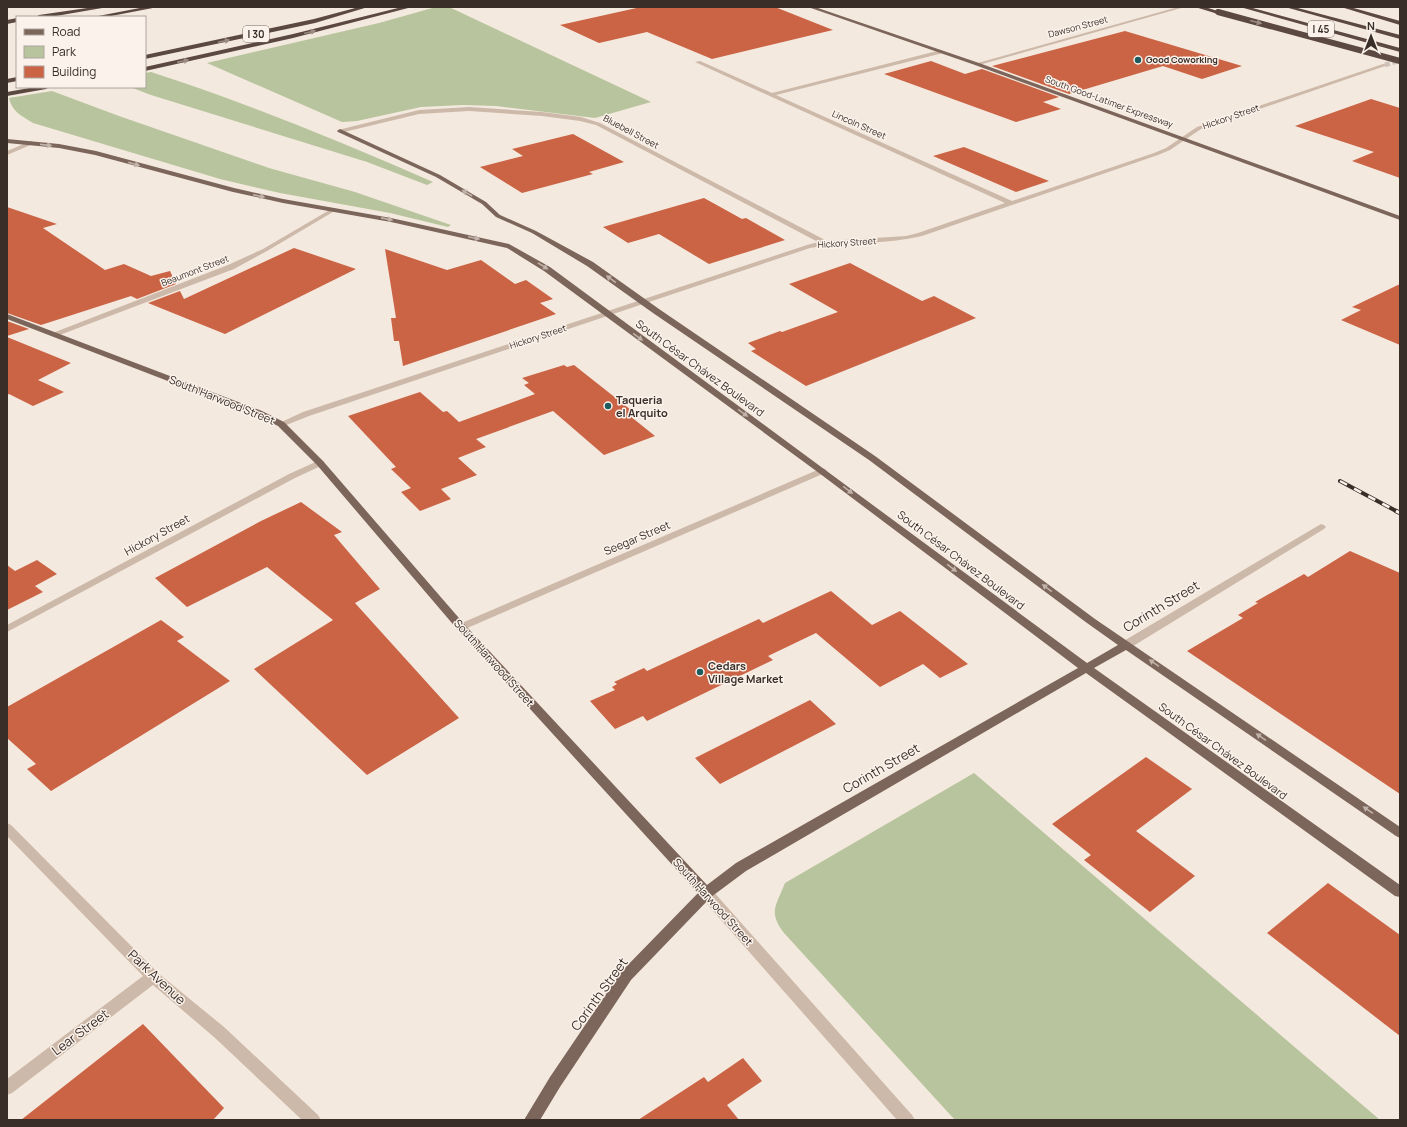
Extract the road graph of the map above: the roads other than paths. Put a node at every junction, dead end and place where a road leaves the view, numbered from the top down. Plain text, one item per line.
1 (105, 7) edge
2 (155, 7) edge
3 (365, 7) edge
4 (409, 7) edge
5 (814, 7) edge
6 (1183, 7) edge
7 (1199, 7) edge
8 (1243, 7) edge
9 (1288, 7) edge
10 (1344, 7) edge
11 (46, 16) edge
12 (102, 16) edge
13 (1400, 23) edge
14 (1400, 37) edge
15 (1400, 50) edge
16 (941, 52) junction
17 (146, 57) edge
18 (1400, 61) edge
19 (698, 62) dead end
20 (977, 64) junction
21 (1385, 65) tunnel mouth
22 (146, 69) edge
23 (40, 88) edge
24 (7, 94) edge
25 (771, 95) junction
26 (340, 131) joint
27 (1183, 139) junction
28 (7, 141) edge
29 (31, 143) junction
30 (7, 153) edge
31 (1012, 204) junction
32 (336, 209) junction
33 (1400, 218) edge
34 (825, 243) junction
35 (643, 302) junction
36 (606, 314) junction
37 (7, 316) edge
38 (54, 334) junction
39 (282, 424) junction
40 (320, 463) junction
41 (822, 471) junction
42 (1321, 527) dead end
43 (461, 627) junction
44 (7, 629) edge
45 (1126, 645) junction
46 (1086, 668) junction
47 (7, 828) edge
48 (1400, 832) edge
49 (1400, 892) edge
50 (706, 894) junction
51 (153, 977) junction
52 (7, 1088) edge
53 (313, 1120) edge
54 (532, 1120) edge
55 (907, 1120) edge

1 - 11 highway
2 - 12 highway
17 -> 3 highway, I 30
22 -> 4 highway
5 - 16 main road, South Good-Latimer Expressway
6 - 20 street, Dawson Street
7 -> 18 highway, bridge
8 - 15 highway, I 45
9 - 14 highway
10 - 13 highway
16 - 20 main road, South Good-Latimer Expressway
16 - 25 street
19 - 25 street, Lincoln Street
20 - 27 main road, South Good-Latimer Expressway
21 - 27 street, Hickory Street
23 - 24 highway
25 - 31 street, Lincoln Street
26 - 34 street, Bluebell Street
35 -> 26 main road, South César Chávez Boulevard
27 - 31 street, Hickory Street
27 - 33 main road, South Good-Latimer Expressway
28 - 29 main road, South César Chávez Boulevard
29 - 30 street
29 -> 32 main road, South César Chávez Boulevard
31 - 34 street, Hickory Street
32 -> 36 main road, South César Chávez Boulevard
32 - 38 street, Beaumont Street
34 - 35 street, Hickory Street
35 - 36 street, Hickory Street
45 -> 35 main road, South César Chávez Boulevard
36 - 39 street, Hickory Street
36 -> 41 main road, South César Chávez Boulevard
37 - 38 main road, South Harwood Street
38 - 39 main road, South Harwood Street
39 - 40 main road, South Harwood Street
40 - 43 main road, South Harwood Street
40 - 44 street, Hickory Street
41 - 43 street, Seegar Street
41 -> 46 main road, South César Chávez Boulevard
42 - 45 street, Corinth Street
43 - 50 main road, South Harwood Street
45 - 46 main road, Corinth Street
48 -> 45 main road, South César Chávez Boulevard
46 - 49 main road, South César Chávez Boulevard
46 - 50 main road, Corinth Street
47 - 51 street, Park Avenue
50 - 54 main road, Corinth Street
50 - 55 street, South Harwood Street
51 - 52 street, Lear Street
51 - 53 street, Park Avenue

